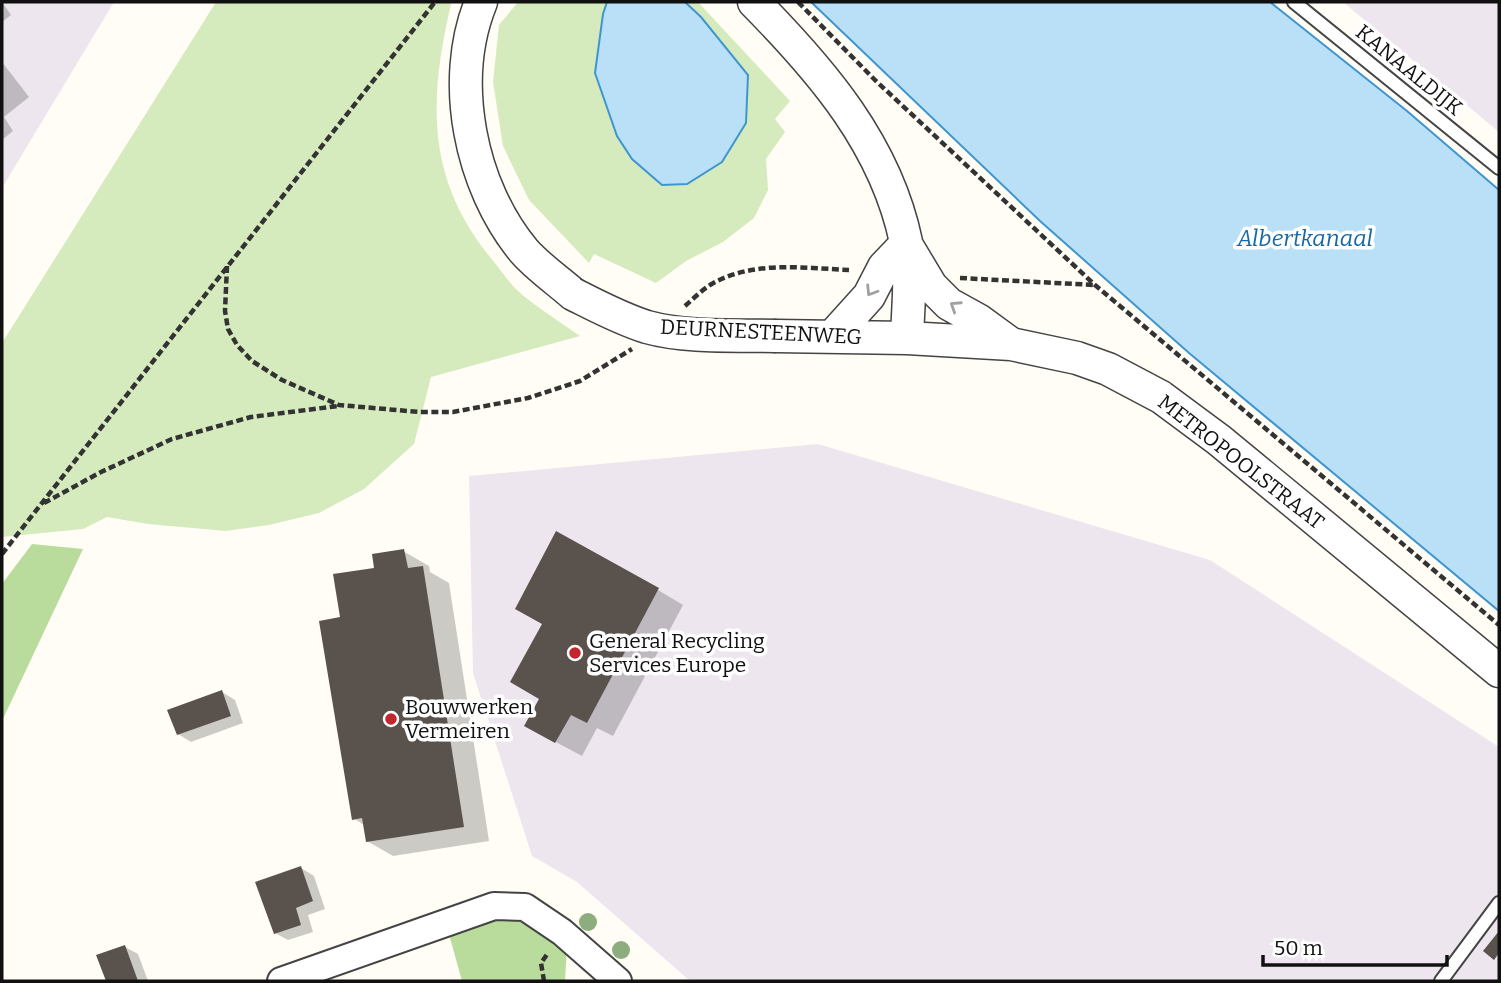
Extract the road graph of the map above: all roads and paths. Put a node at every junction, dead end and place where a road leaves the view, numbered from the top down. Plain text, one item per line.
1 (435, 2) edge
2 (481, 2) edge
3 (754, 2) edge
4 (798, 2) edge
5 (1294, 2) edge
6 (1499, 168) edge
7 (906, 244) junction
8 (227, 266) junction
9 (956, 277) dead end
10 (1095, 285) junction
11 (832, 337) junction
12 (907, 338) junction
13 (1011, 344) junction
14 (340, 405) junction
15 (453, 412) dead end
16 (40, 505) junction
17 (2, 554) edge
18 (1499, 625) edge
19 (1499, 671) edge
20 (1499, 904) edge
21 (281, 981) edge
22 (618, 981) edge
23 (1441, 981) edge

1 - 8 path
2 - 11 street, DEURNESTEENWEG, bridge
3 - 7 street
4 - 10 path
5 - 6 lane, KANAALDIJK
7 -> 11 street
7 - 12 street
13 -> 7 street
8 - 14 path
8 - 16 path
9 - 10 path
10 - 18 path
11 - 12 street, DEURNESTEENWEG
12 - 13 street, METROPOOLSTRAAT
13 - 19 street, METROPOOLSTRAAT
14 - 15 path
14 - 16 path
16 - 17 path
20 - 23 lane
21 - 22 street

